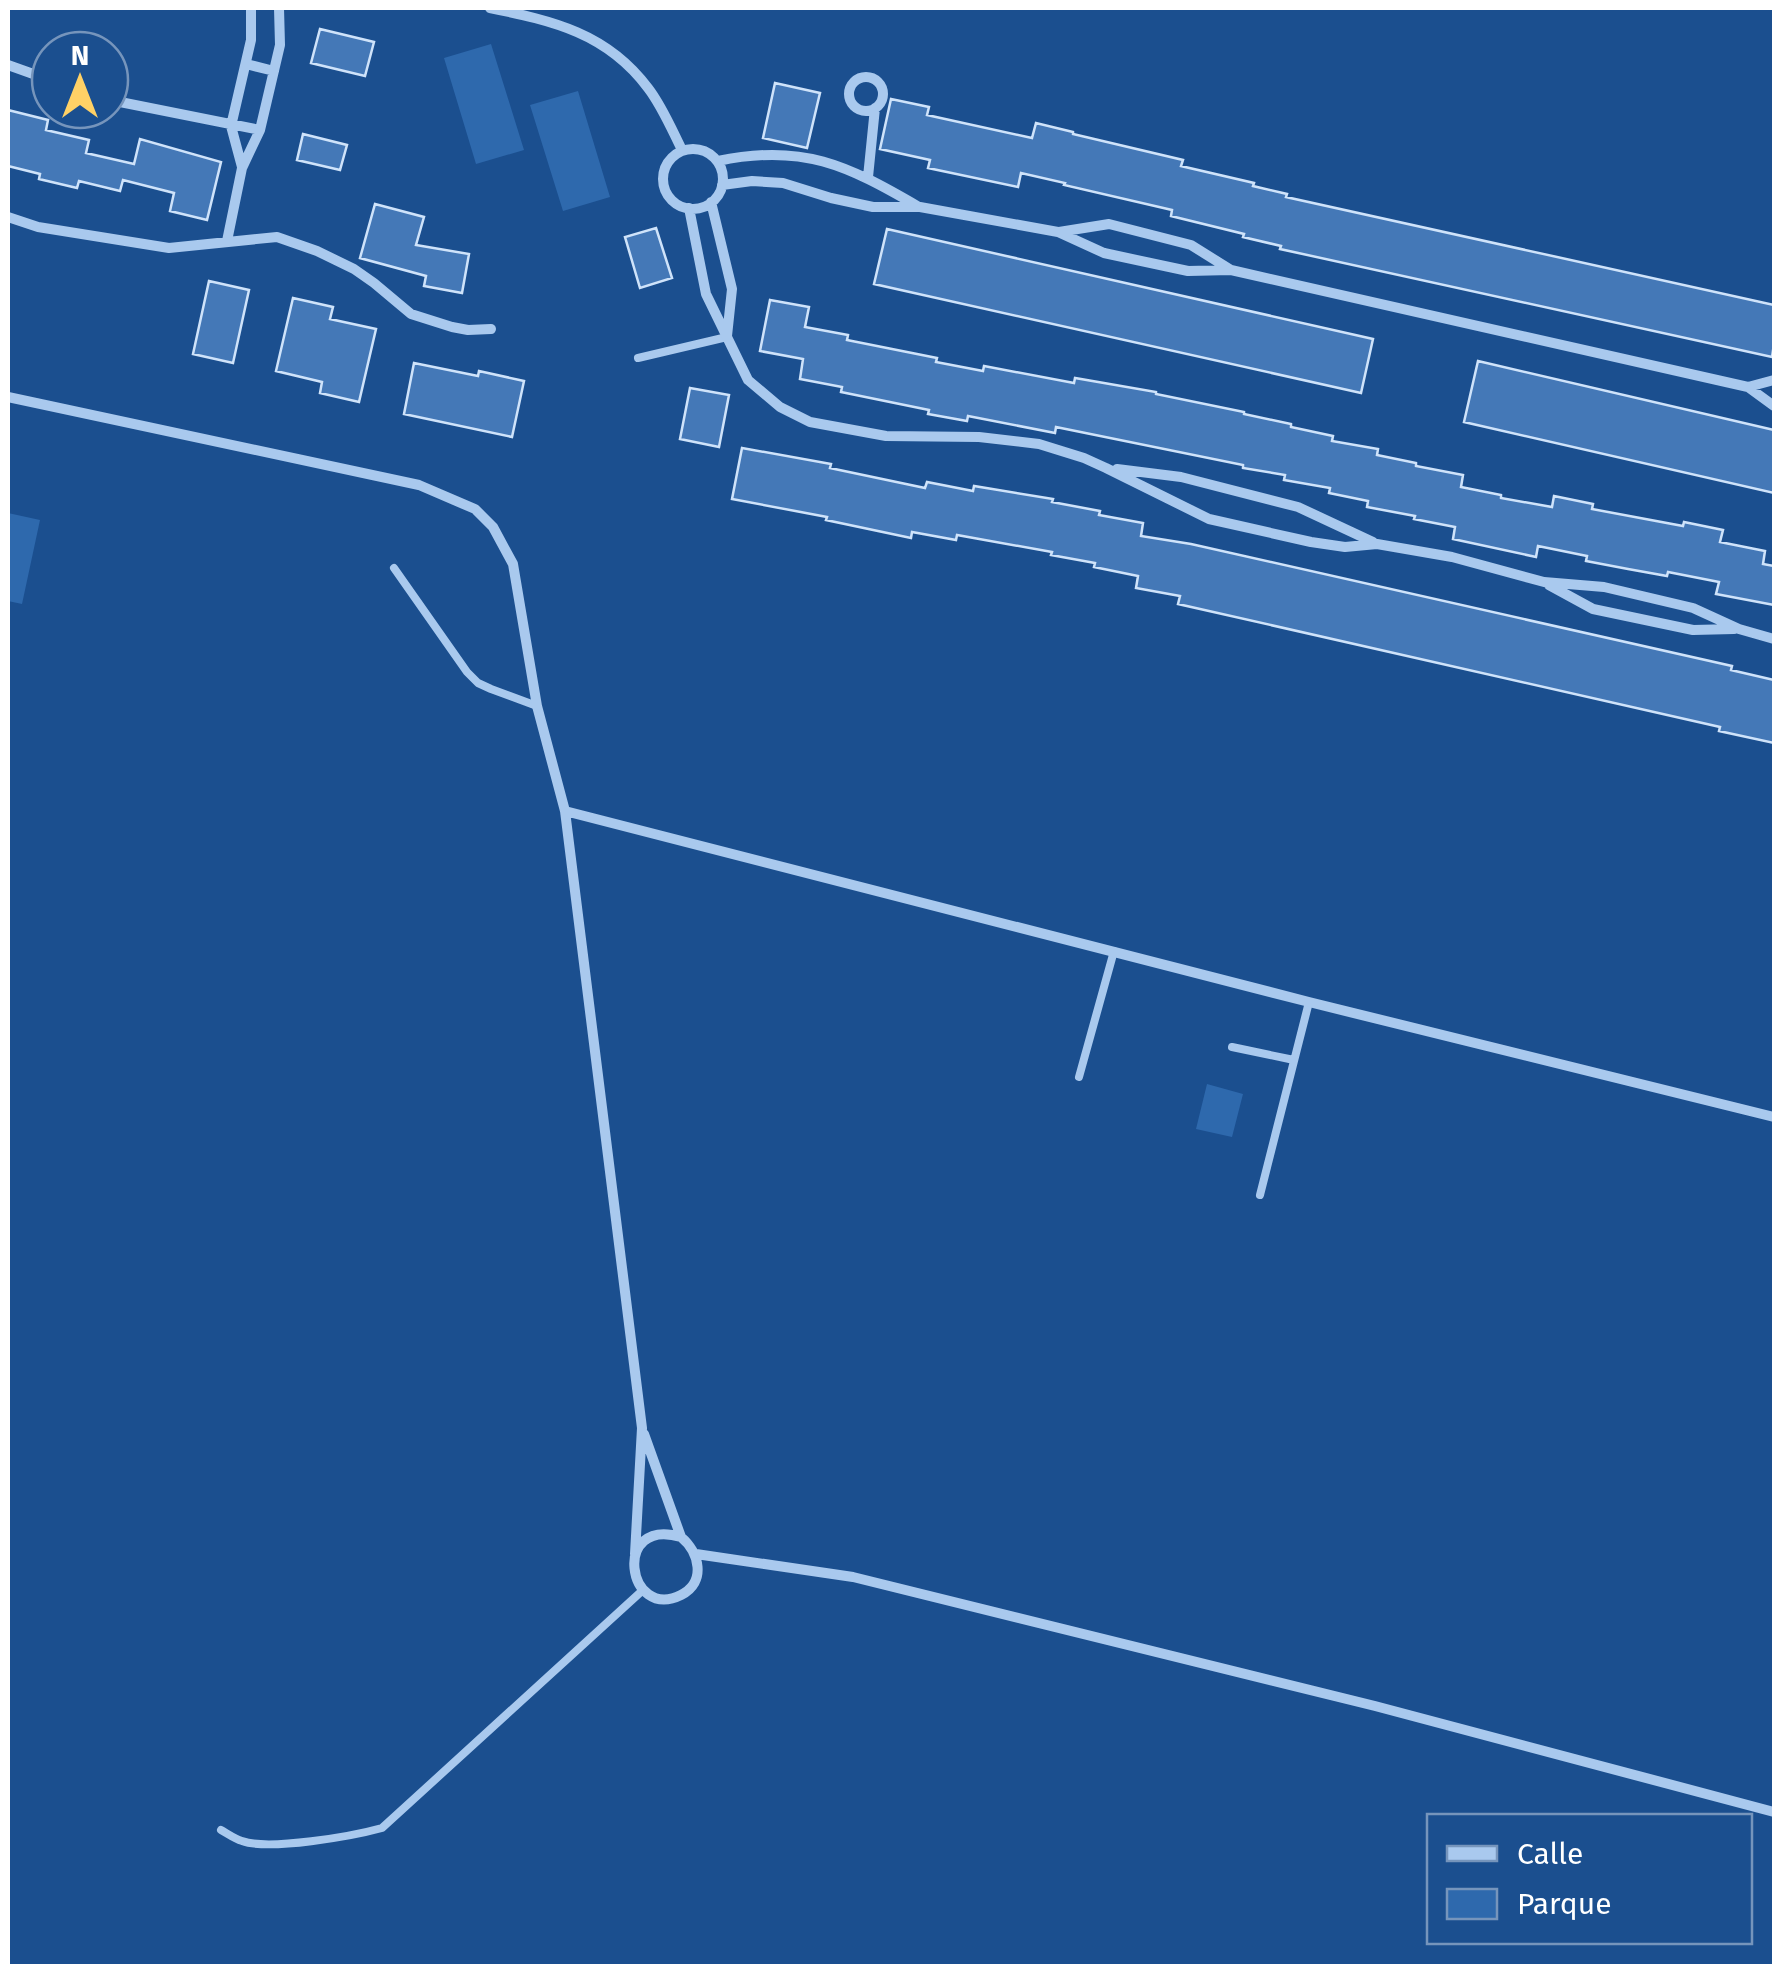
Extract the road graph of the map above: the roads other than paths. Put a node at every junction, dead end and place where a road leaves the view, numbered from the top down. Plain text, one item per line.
1 (251, 8) edge
2 (279, 8) edge
3 (490, 8) edge
4 (246, 64) junction
5 (274, 71) junction
6 (130, 104) edge
7 (876, 108) dead end
8 (231, 126) junction
9 (260, 130) junction
10 (682, 150) junction
11 (718, 162) junction
12 (242, 168) junction
13 (868, 177) junction
14 (722, 186) junction
15 (711, 202) junction
16 (920, 207) junction
17 (689, 208) junction
18 (8, 217) edge
19 (1058, 232) junction
20 (227, 241) junction
21 (1231, 270) junction
22 (491, 328) dead end
23 (727, 338) junction
24 (638, 358) dead end
25 (1774, 380) edge
26 (1748, 387) junction
27 (8, 397) edge
28 (1774, 406) edge
29 (1106, 468) junction
30 (1377, 544) junction
31 (394, 568) dead end
32 (1544, 582) junction
33 (1739, 629) junction
34 (1774, 639) edge
35 (537, 706) junction
36 (565, 812) junction
37 (1114, 951) junction
38 (1309, 1002) junction
39 (1232, 1046) dead end
40 (1294, 1060) junction
41 (1079, 1078) dead end
42 (1774, 1118) edge
43 (1260, 1195) dead end
44 (642, 1428) junction
45 (681, 1537) junction
46 (635, 1554) junction
47 (696, 1554) junction
48 (643, 1590) junction
49 (1774, 1812) edge
50 (221, 1830) dead end

1 - 4 street
2 - 5 street
3 - 10 street
4 - 5 street
4 - 8 street
5 - 9 street
6 - 8 street
7 - 13 street
8 - 9 street
8 - 12 street
9 - 12 street
10 - 11 street
10 - 17 street
11 - 13 street
11 - 14 street
12 - 20 street
13 - 16 street
14 - 15 street
14 - 16 street
15 - 17 street
15 - 23 street
16 - 19 street
17 - 23 street
18 - 20 street
19 - 21 street
19 - 21 street
20 - 22 street
21 - 26 street
23 - 24 lane
23 - 29 street
25 - 26 street
26 - 28 street
27 - 35 street
29 - 30 street
29 - 30 street
30 - 32 street
31 - 35 lane
32 - 33 street
32 - 33 street
33 - 34 street
35 - 36 street
36 - 37 street
36 - 44 street
37 - 38 street
37 - 41 lane
38 - 40 lane
38 - 42 street
39 - 40 lane
40 - 43 lane
44 - 45 street
44 - 46 street
45 - 46 street
45 - 47 street
46 - 48 street
47 - 48 street
47 - 49 street
48 - 50 lane

